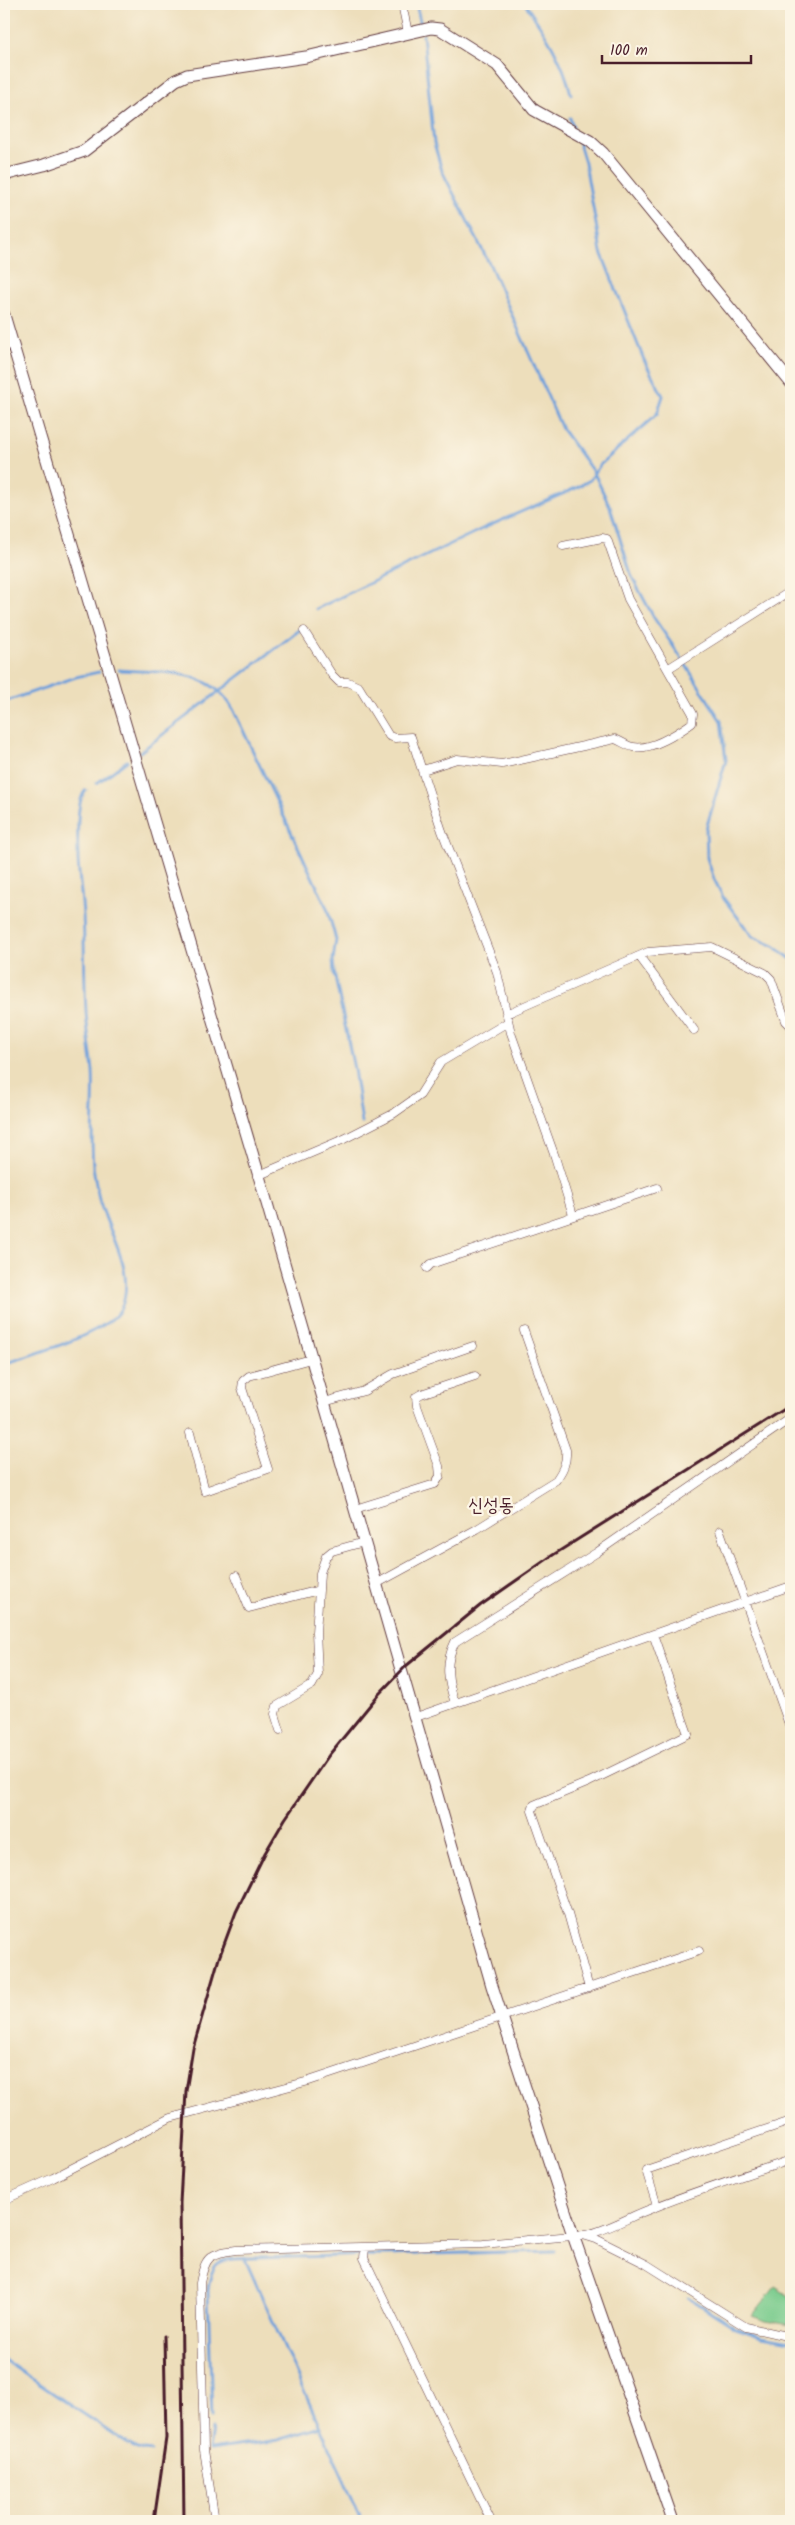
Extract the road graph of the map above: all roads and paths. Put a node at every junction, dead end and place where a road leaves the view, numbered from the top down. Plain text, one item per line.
1 (402, 4) edge
2 (408, 33) junction
3 (4, 175) edge
4 (4, 315) edge
5 (791, 383) edge
6 (563, 546) dead end
7 (791, 591) edge
8 (304, 631) dead end
9 (669, 668) junction
10 (424, 770) junction
11 (639, 956) junction
12 (507, 1018) junction
13 (791, 1026) edge
14 (694, 1030) dead end
15 (257, 1176) junction
16 (657, 1188) dead end
17 (573, 1215) junction
18 (427, 1268) dead end
19 (524, 1332) dead end
20 (473, 1346) dead end
21 (311, 1359) junction
22 (475, 1376) dead end
23 (324, 1402) junction
24 (791, 1418) edge
25 (190, 1433) dead end
26 (355, 1509) junction
27 (720, 1531) dead end
28 (364, 1542) junction
29 (236, 1576) dead end
30 (376, 1584) junction
31 (791, 1586) edge
32 (319, 1590) junction
33 (745, 1602) junction
34 (653, 1634) junction
35 (455, 1703) junction
36 (416, 1718) junction
37 (280, 1730) dead end
38 (791, 1730) edge
39 (699, 1951) dead end
40 (590, 1988) junction
41 (502, 2018) junction
42 (791, 2121) edge
43 (791, 2160) edge
44 (4, 2200) edge
45 (657, 2206) junction
46 (578, 2235) junction
47 (365, 2248) junction
48 (791, 2337) edge
49 (215, 2521) edge
50 (491, 2521) edge
51 (673, 2521) edge

1 - 2 street
2 - 3 main road
2 - 5 main road
4 - 15 main road
6 - 9 street
7 - 9 street
8 - 10 street
9 - 10 street
10 - 12 street
11 - 12 street
11 - 13 street
11 - 14 street
12 - 15 street
12 - 17 street
15 - 21 main road
16 - 17 street
17 - 18 street
19 - 30 street
20 - 23 street
21 - 23 main road
21 - 25 street
22 - 26 street
23 - 26 main road
24 - 35 street
26 - 28 main road
27 - 33 street
28 - 30 main road
28 - 32 street
29 - 32 street
30 - 36 main road
31 - 33 street
32 - 37 street
33 - 34 street
33 - 38 street
34 - 35 street
34 - 40 street
35 - 36 street
36 - 41 main road
39 - 40 street
40 - 41 street
41 - 44 street
41 - 46 main road
42 - 45 street
43 - 45 street
45 - 46 street
46 - 47 street
46 - 48 street
46 - 51 main road
47 - 49 street
47 - 50 street

